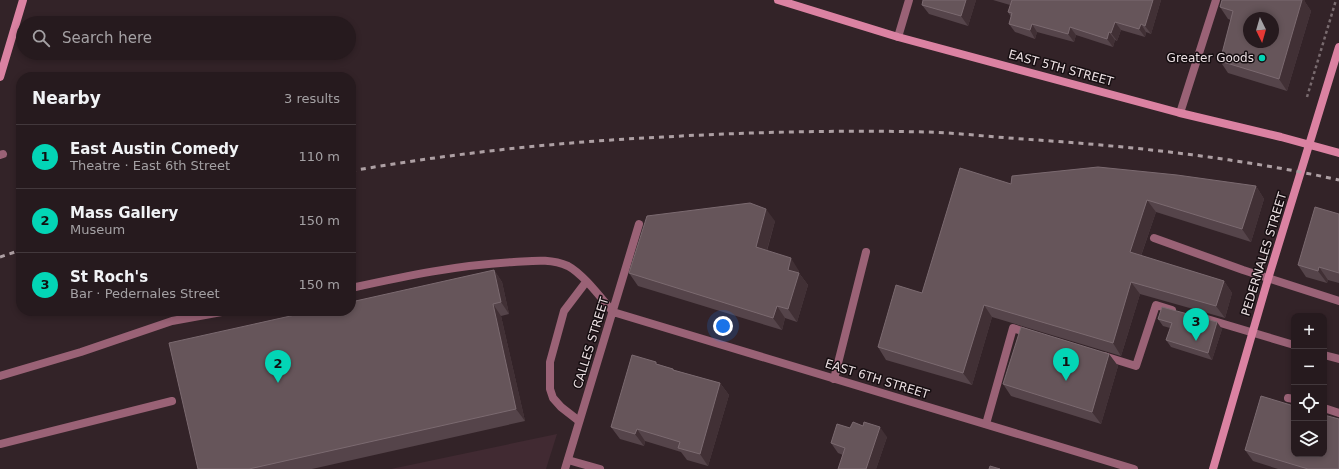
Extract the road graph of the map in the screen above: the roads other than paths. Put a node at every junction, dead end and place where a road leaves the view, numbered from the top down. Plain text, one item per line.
1 (23, 0) edge
2 (778, 0) edge
3 (909, 0) edge
4 (1216, 0) edge
5 (18, 16) edge
6 (16, 23) edge
7 (898, 37) junction
8 (1339, 46) edge
9 (0, 77) edge
10 (1180, 113) junction
11 (1308, 145) junction
12 (1339, 153) edge
13 (639, 224) dead end
14 (1154, 238) dead end
15 (866, 252) dead end
16 (1268, 279) junction
17 (586, 282) junction
18 (356, 287) edge
19 (1339, 301) edge
20 (613, 312) junction
21 (1179, 312) edge
22 (200, 316) edge
23 (1202, 318) edge
24 (1253, 332) junction
25 (1042, 337) edge
26 (1291, 344) edge
27 (1099, 355) edge
28 (1327, 356) edge
29 (1339, 359) edge
30 (0, 376) edge
31 (834, 379) junction
32 (172, 401) dead end
33 (1327, 409) edge
34 (1339, 413) edge
35 (579, 422) junction
36 (986, 424) junction
37 (0, 444) edge
38 (568, 460) junction
39 (565, 469) edge
40 (600, 469) edge
41 (1134, 469) edge
42 (1213, 469) edge

1 - 5 street
2 - 7 street, EAST 5TH STREET
3 - 7 street
4 - 10 street
6 - 9 street
7 - 10 street, EAST 5TH STREET
8 - 11 street, PEDERNALES STREET
10 - 11 street, EAST 5TH STREET
11 - 12 street, EAST 5TH STREET
11 - 16 street, PEDERNALES STREET
13 - 20 street, CALLES STREET
14 - 16 street
15 - 31 street
16 - 19 street
16 - 24 street, PEDERNALES STREET
17 - 18 street
17 - 20 street
17 - 35 street
20 - 31 street, EAST 6TH STREET
20 - 35 street, CALLES STREET
21 - 27 street
22 - 30 street
23 - 24 street
24 - 26 street
24 - 42 street, PEDERNALES STREET
25 - 36 street
28 - 29 street
31 - 36 street, EAST 6TH STREET
32 - 37 street
33 - 34 street
35 - 38 street, CALLES STREET
36 - 41 street, EAST 6TH STREET
38 - 39 street, CALLES STREET
38 - 40 street

